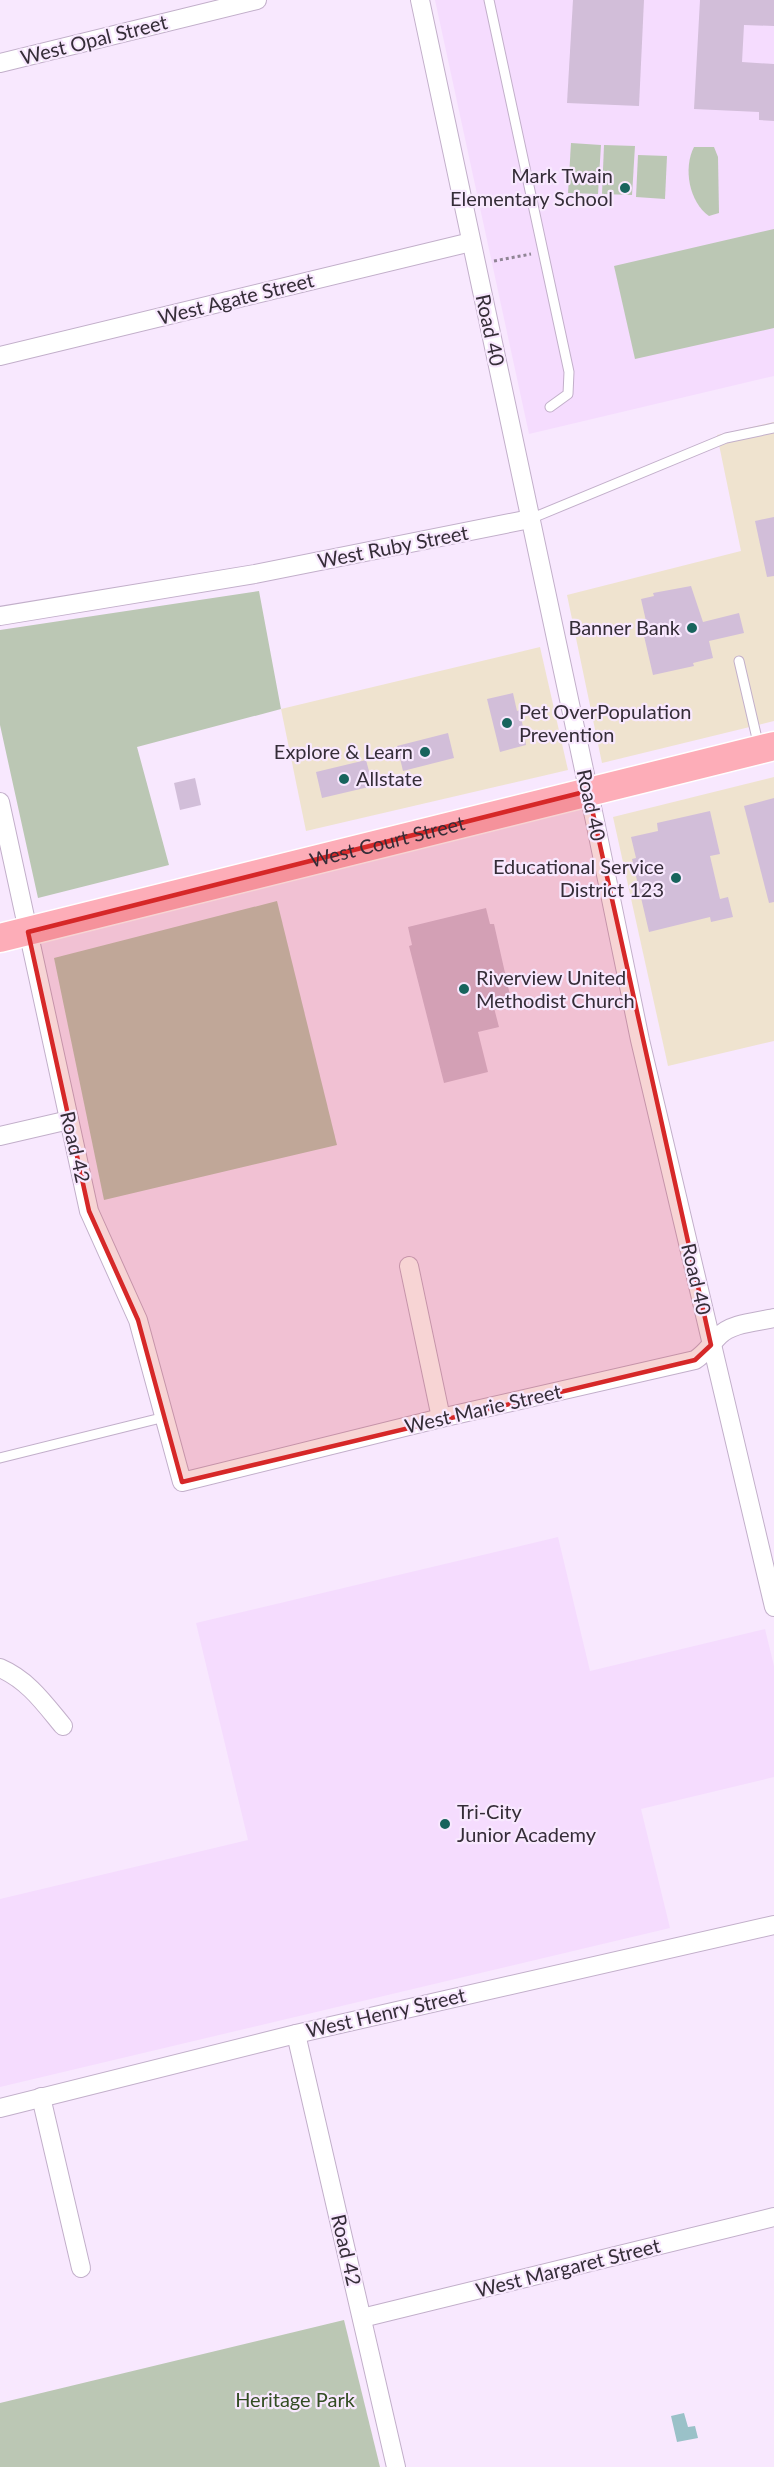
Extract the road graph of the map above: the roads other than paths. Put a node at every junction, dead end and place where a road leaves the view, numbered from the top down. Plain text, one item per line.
1 (257, 0) edge
2 (420, 0) edge
3 (489, 0) edge
4 (0, 63) edge
5 (471, 242) junction
6 (0, 356) edge
7 (550, 407) dead end
8 (774, 428) edge
9 (530, 519) junction
10 (0, 616) edge
11 (739, 661) dead end
12 (767, 748) edge
13 (588, 791) junction
14 (0, 802) edge
15 (28, 932) junction
16 (0, 938) edge
17 (69, 1120) junction
18 (0, 1136) edge
19 (409, 1266) dead end
20 (774, 1318) edge
21 (711, 1345) junction
22 (165, 1417) junction
23 (441, 1418) junction
24 (0, 1458) edge
25 (182, 1482) joint
26 (774, 1607) edge
27 (0, 1668) edge
28 (63, 1726) dead end
29 (774, 1925) edge
30 (296, 2034) junction
31 (41, 2097) junction
32 (0, 2108) edge
33 (774, 2217) edge
34 (81, 2268) dead end
35 (362, 2318) junction
36 (396, 2467) edge

1 - 4 street, West Opal Street
2 - 5 street, Road 40
3 - 7 lane
5 - 6 street, West Agate Street
5 - 9 street, Road 40
8 - 9 lane
9 - 10 street, West Ruby Street
9 - 13 street, Road 40
11 - 12 lane
12 - 13 main road, West Court Street
13 - 15 main road, West Court Street
13 - 21 street, Road 40
14 - 15 street, Road 42
15 - 16 main road, West Court Street
15 - 17 street, Road 42
17 - 18 street
17 - 22 street, Road 42
19 - 23 street
20 - 21 street, West Marie Street
21 - 23 street, West Marie Street
21 - 26 street, Road 40
22 - 24 lane
22 - 25 street, Road 42
23 - 25 street, West Marie Street
27 - 28 street
29 - 30 street, West Henry Street
30 - 31 street, West Henry Street
30 - 35 street, Road 42
31 - 32 street, West Henry Street
31 - 34 street
33 - 35 street, West Margaret Street
35 - 36 street, Road 42

